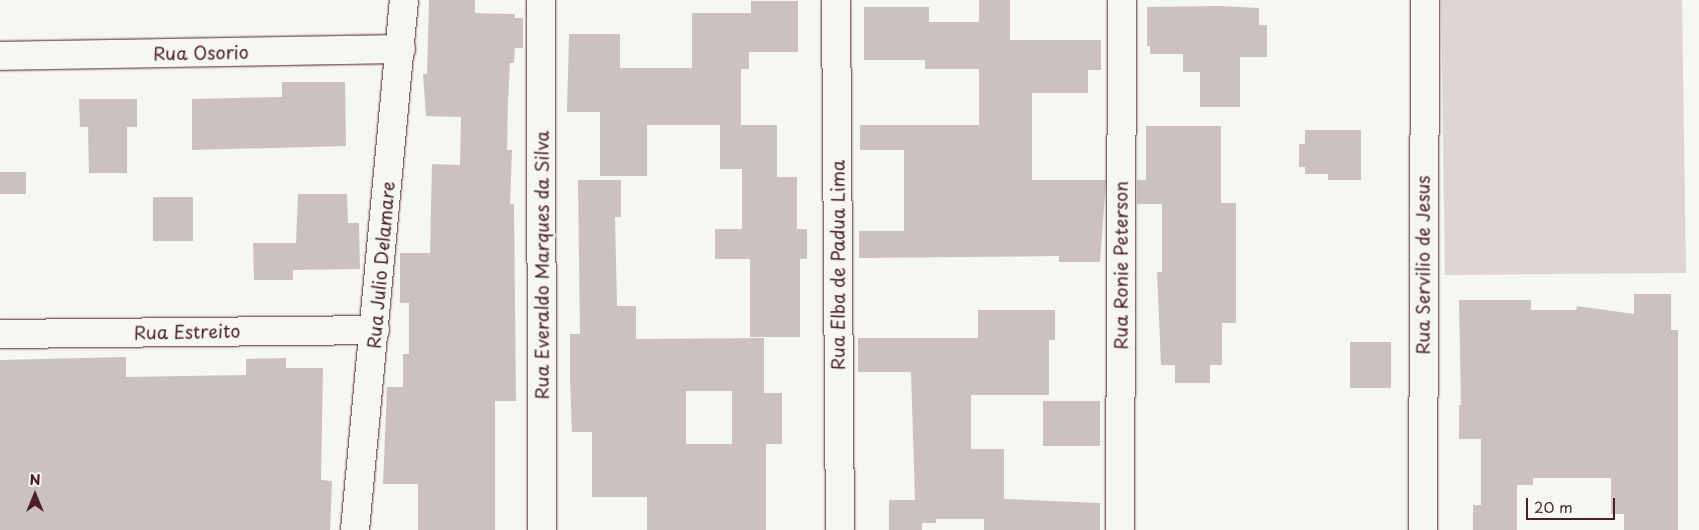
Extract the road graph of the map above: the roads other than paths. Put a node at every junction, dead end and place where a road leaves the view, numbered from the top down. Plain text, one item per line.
1 (404, 0) edge
2 (541, 0) edge
3 (836, 0) edge
4 (1122, 0) edge
5 (1425, 0) edge
6 (401, 49) junction
7 (0, 56) edge
8 (375, 330) junction
9 (0, 334) edge
10 (355, 530) edge
11 (542, 530) edge
12 (840, 530) edge
13 (1120, 530) edge
14 (1423, 530) edge

1 - 6 street, Rua Julio Delamare
2 - 11 street, Rua Everaldo Marques da Silva
3 - 12 street, Rua Elba de Padua Lima
4 - 13 street, Rua Ronie Peterson
5 - 14 street, Rua Servilio de Jesus
6 - 7 street, Rua Osorio
6 - 8 street, Rua Julio Delamare
8 - 9 street, Rua Estreito
8 - 10 street, Rua Julio Delamare

